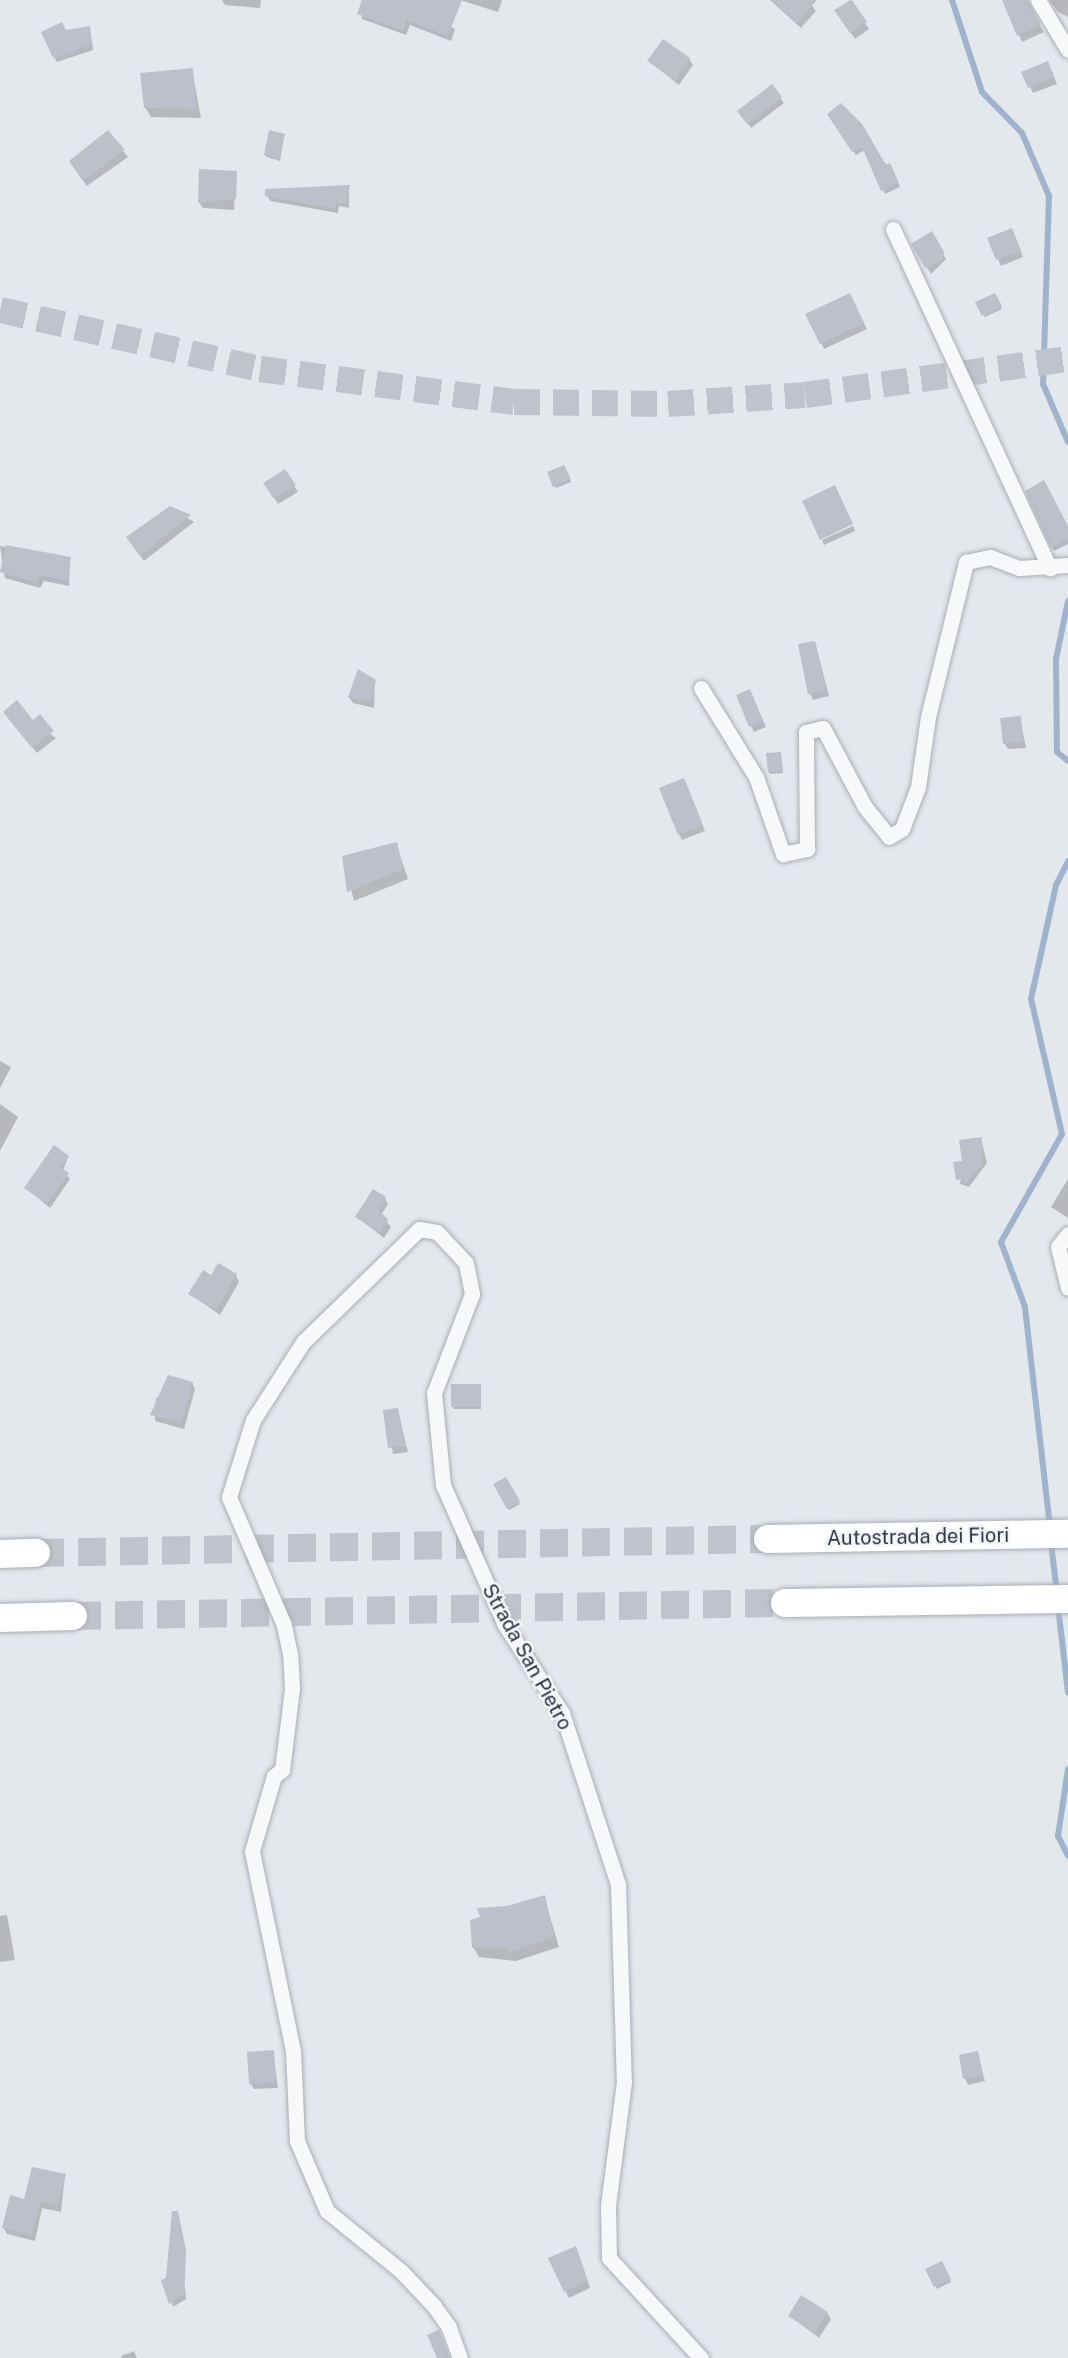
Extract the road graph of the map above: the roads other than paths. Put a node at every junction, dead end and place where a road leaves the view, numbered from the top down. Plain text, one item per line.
1 (1038, 0) edge
2 (1068, 50) edge
3 (892, 229) dead end
4 (1068, 565) edge
5 (1050, 569) junction
6 (701, 688) dead end
7 (1068, 1234) edge
8 (1068, 1288) edge
9 (1068, 1534) edge
10 (768, 1539) tunnel mouth
11 (36, 1553) tunnel mouth
12 (0, 1554) edge
13 (1068, 1599) edge
14 (785, 1603) tunnel mouth
15 (74, 1616) tunnel mouth
16 (0, 1618) edge
17 (460, 2358) edge
18 (701, 2358) edge

1 - 2 street
3 - 5 street
4 - 5 street
5 - 6 street
7 - 8 street
9 - 10 highway, Autostrada dei Fiori
11 - 12 highway
13 - 14 highway
15 - 16 highway
17 - 18 street, Strada San Pietro

